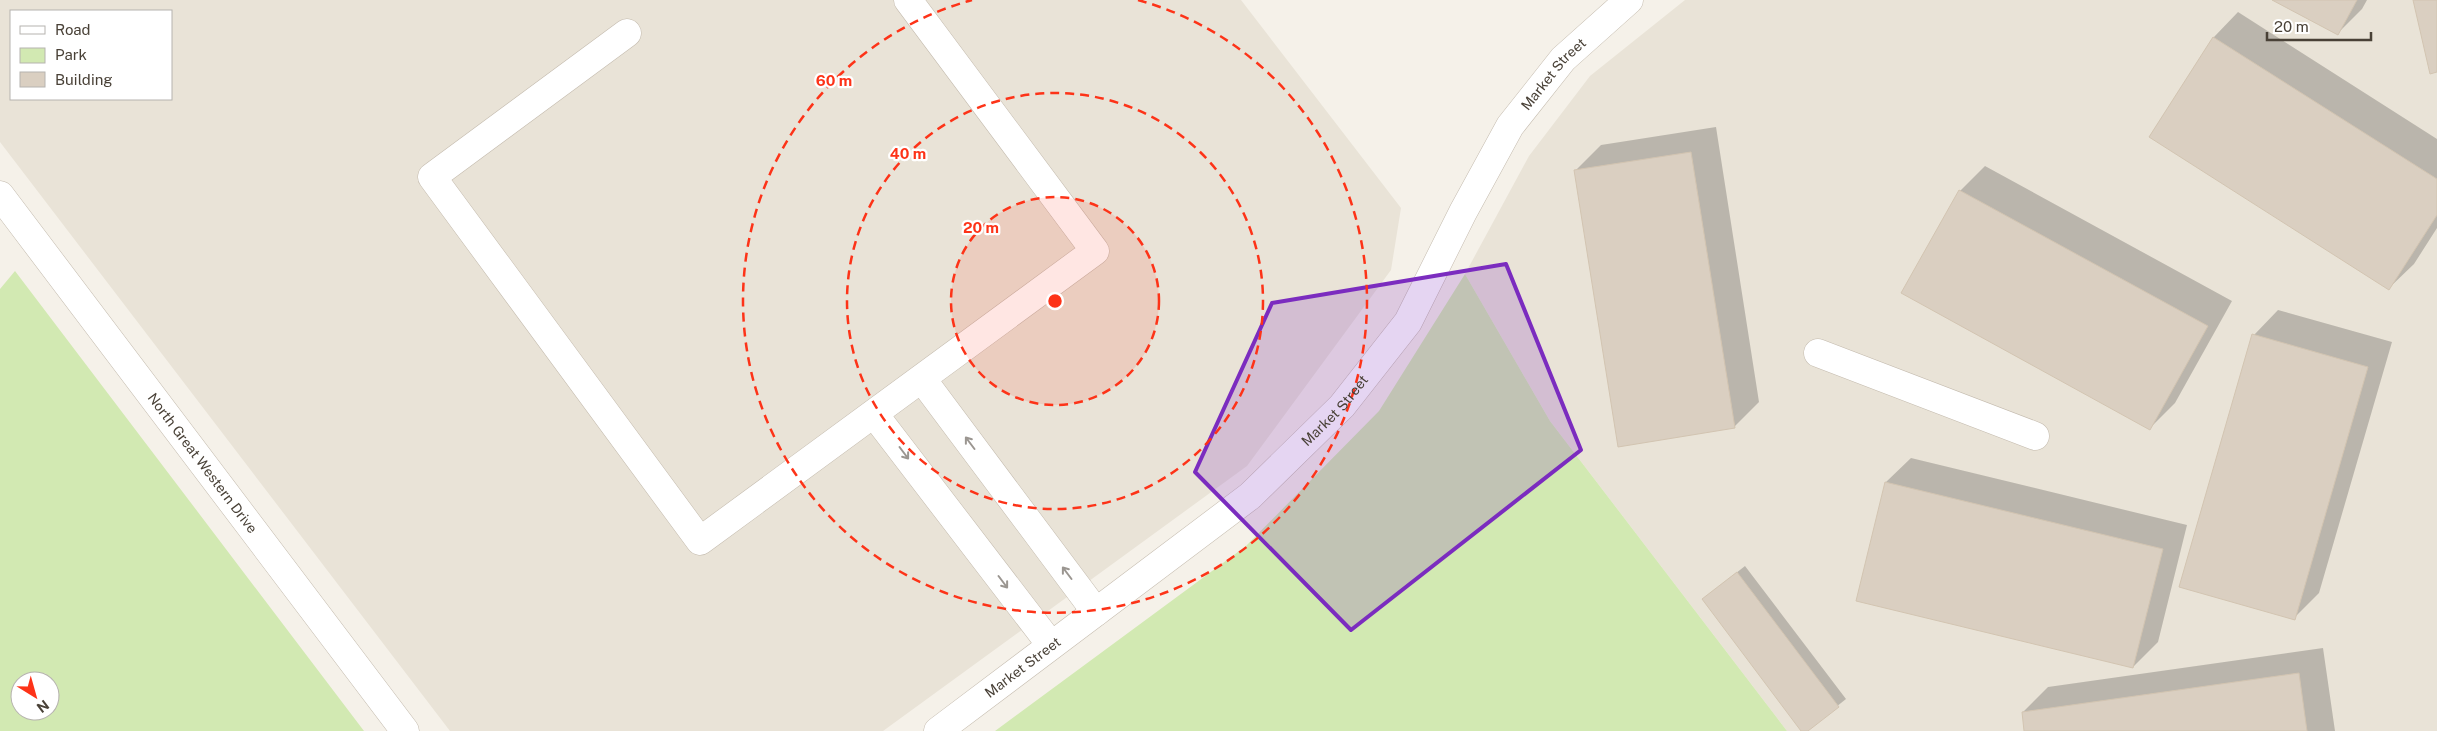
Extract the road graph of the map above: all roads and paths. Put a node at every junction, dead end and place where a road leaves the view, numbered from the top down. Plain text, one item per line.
1 (908, 0) edge
2 (1629, 0) edge
3 (627, 33) dead end
4 (0, 195) edge
5 (1818, 354) dead end
6 (922, 379) junction
7 (874, 414) junction
8 (2035, 436) dead end
9 (1096, 612) junction
10 (1051, 646) junction
11 (405, 731) edge
12 (938, 731) edge

1 - 6 street
2 - 9 street, Market Street
3 - 7 street
4 - 11 street, North Great Western Drive
5 - 8 street
6 - 7 street
9 -> 6 street
7 -> 10 street
9 - 10 street, Market Street
10 - 12 street, Market Street

